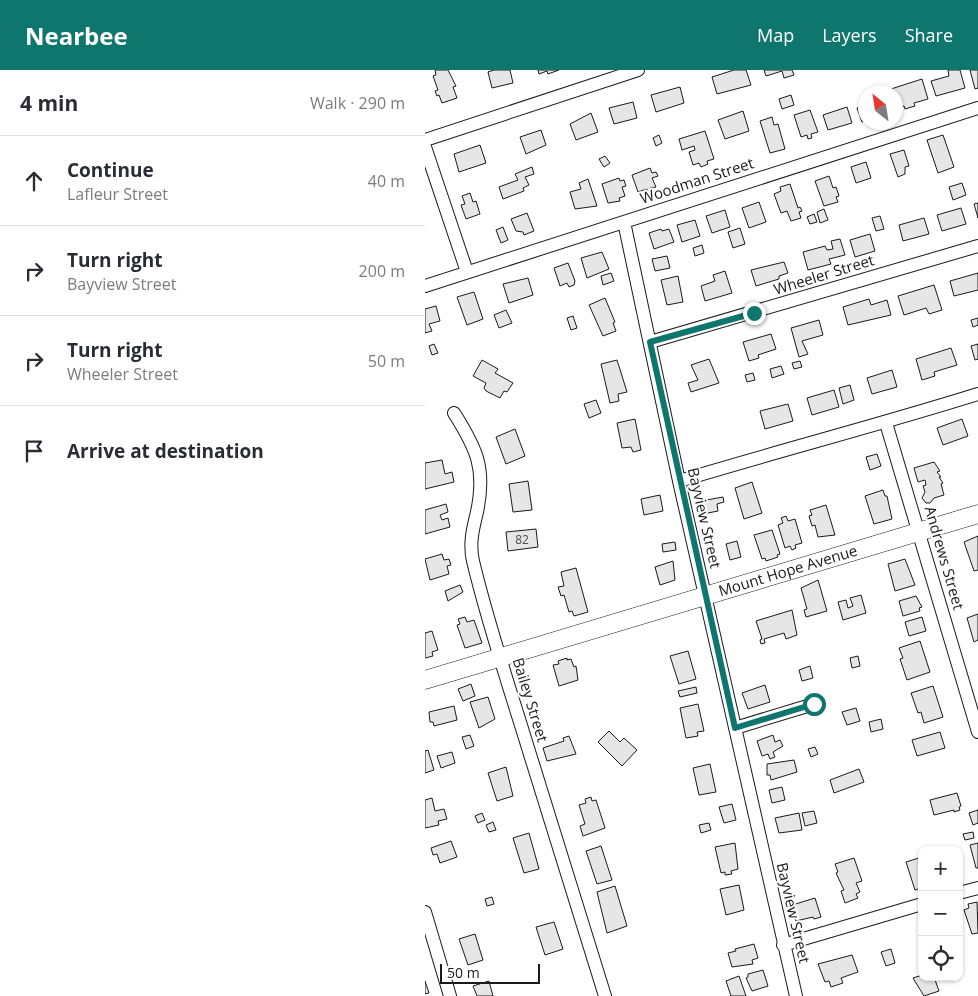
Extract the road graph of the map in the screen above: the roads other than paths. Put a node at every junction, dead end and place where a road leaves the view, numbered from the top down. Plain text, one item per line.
1 (638, 70) edge
2 (978, 108) edge
3 (425, 140) edge
4 (425, 147) edge
5 (624, 222) junction
6 (978, 246) edge
7 (467, 272) junction
8 (425, 286) edge
9 (650, 342) junction
10 (978, 394) edge
11 (454, 413) dead end
12 (886, 423) junction
13 (679, 481) junction
14 (978, 514) edge
15 (920, 531) junction
16 (706, 597) junction
17 (500, 658) junction
18 (425, 680) edge
19 (814, 704) dead end
20 (735, 728) junction
21 (978, 732) edge
22 (978, 888) edge
23 (963, 892) edge
24 (918, 905) edge
25 (425, 912) edge
26 (783, 945) junction
27 (450, 996) edge
28 (605, 996) edge
29 (796, 996) edge

1 - 3 street
2 - 5 street, Woodman Street
4 - 7 street
5 - 7 street, Woodman Street
5 - 9 street, Bayview Street
6 - 9 street, Wheeler Street
7 - 8 street, Woodman Street
9 - 13 street, Bayview Street
10 - 12 street
11 - 17 street, Bailey Street
12 - 13 street
12 - 15 street, Andrews Street
13 - 16 street, Bayview Street
14 - 15 main road, Mount Hope Avenue
15 - 16 main road, Mount Hope Avenue
15 - 21 street, Andrews Street
16 - 17 main road, Mount Hope Avenue
16 - 20 street, Bayview Street
17 - 18 main road, Mount Hope Avenue
17 - 28 street, Bailey Street
19 - 20 street
20 - 26 street, Bayview Street
22 - 23 street
24 - 26 street
25 - 27 street
26 - 29 street, Bayview Street

